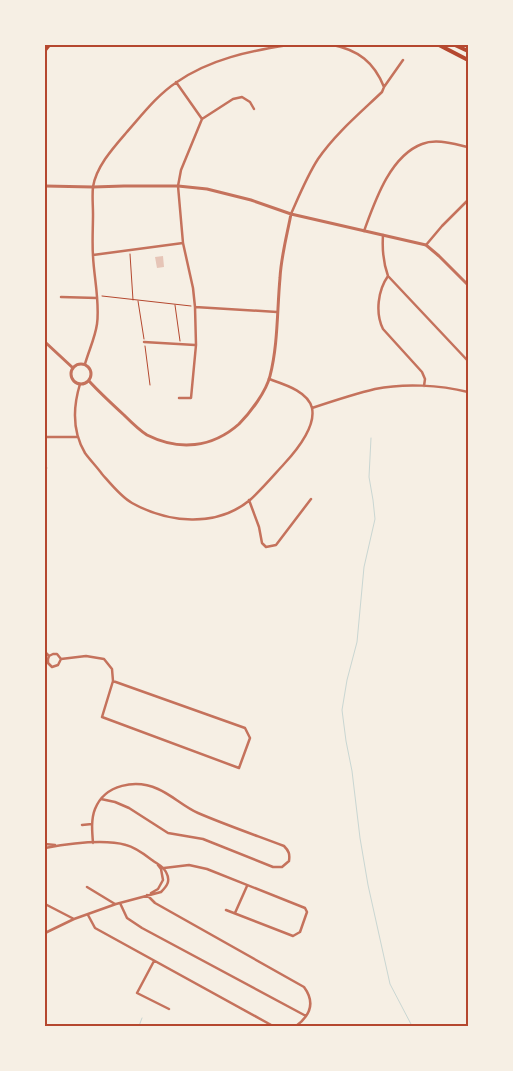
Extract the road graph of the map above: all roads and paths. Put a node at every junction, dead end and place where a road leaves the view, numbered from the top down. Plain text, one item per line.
1 (49, 45) edge
2 (288, 45) edge
3 (333, 45) edge
4 (439, 45) edge
5 (455, 45) edge
6 (45, 50) edge
7 (468, 51) edge
8 (403, 60) dead end
9 (468, 60) edge
10 (176, 82) junction
11 (384, 87) junction
12 (254, 110) dead end
13 (202, 119) junction
14 (468, 147) edge
15 (45, 186) edge
16 (178, 186) junction
17 (93, 187) junction
18 (468, 200) edge
19 (290, 214) junction
20 (364, 231) junction
21 (383, 235) junction
22 (183, 243) junction
23 (426, 245) junction
24 (130, 251) junction
25 (93, 255) junction
26 (388, 276) junction
27 (468, 285) edge
28 (102, 296) dead end
29 (61, 297) dead end
30 (97, 298) junction
31 (134, 300) junction
32 (174, 304) junction
33 (195, 307) junction
34 (277, 312) junction
35 (45, 342) edge
36 (144, 342) dead end
37 (180, 344) junction
38 (196, 345) junction
39 (468, 361) edge
40 (85, 364) junction
41 (73, 368) junction
42 (269, 379) junction
43 (89, 381) junction
44 (80, 384) junction
45 (424, 386) junction
46 (468, 392) edge
47 (178, 398) dead end
48 (312, 408) junction
49 (45, 437) edge
50 (78, 437) junction
51 (311, 499) dead end
52 (249, 500) junction
53 (45, 652) edge
54 (49, 656) junction
55 (60, 659) junction
56 (47, 664) edge
57 (113, 681) junction
58 (101, 799) junction
59 (82, 824) dead end
60 (92, 824) junction
61 (93, 843) junction
62 (45, 846) edge
63 (156, 863) junction
64 (164, 868) junction
65 (247, 886) junction
66 (87, 887) dead end
67 (147, 895) junction
68 (120, 903) junction
69 (45, 904) edge
70 (116, 904) junction
71 (226, 910) dead end
72 (235, 913) junction
73 (88, 915) junction
74 (74, 919) junction
75 (45, 933) edge
76 (154, 961) junction
77 (169, 1009) dead end
78 (306, 1016) junction
79 (273, 1026) edge
80 (296, 1026) edge

1 - 6 main road
2 - 10 street
3 - 11 street
4 - 9 main road
5 - 7 main road
8 - 11 street
10 - 13 street
10 - 17 street
11 - 19 street
12 - 13 street
13 - 16 street
14 - 20 street
15 - 17 street
16 - 17 street
16 - 19 street
16 - 22 street
17 - 25 street
18 - 23 street
19 - 20 street
19 - 34 street
20 - 21 street
21 - 23 street
21 - 26 street
22 - 24 street
22 - 33 street
23 - 27 street
24 - 25 street
24 - 31 path
25 - 30 street
26 - 39 street
26 - 45 street
28 - 31 path
29 - 30 street
30 - 40 street
31 - 32 path
32 - 33 path
32 - 37 path
33 - 34 street
33 - 38 street
34 - 42 street
35 - 41 street
36 - 37 street
37 - 38 street
38 - 47 street
40 - 41 street
40 - 43 street
41 - 44 street
42 - 43 street
42 - 48 street
43 - 44 street
44 - 50 street
45 - 46 street
45 - 48 street
48 - 52 street
49 - 50 street
50 - 52 street
51 - 52 street
53 - 54 street
54 - 55 street
54 - 56 street
55 - 56 street
55 - 57 street
57 - 57 street
58 - 58 street
58 - 60 street
59 - 60 street
60 - 61 street
61 - 62 street
61 - 63 street
63 - 64 street
63 - 67 street
64 - 65 street
64 - 67 street
65 - 72 street
65 - 72 street
66 - 70 street
67 - 68 street
67 - 78 street
68 - 70 street
68 - 78 street
69 - 74 street
70 - 73 street
71 - 72 street
73 - 74 street
73 - 76 street
74 - 75 street
76 - 77 street
76 - 79 street
78 - 80 street

